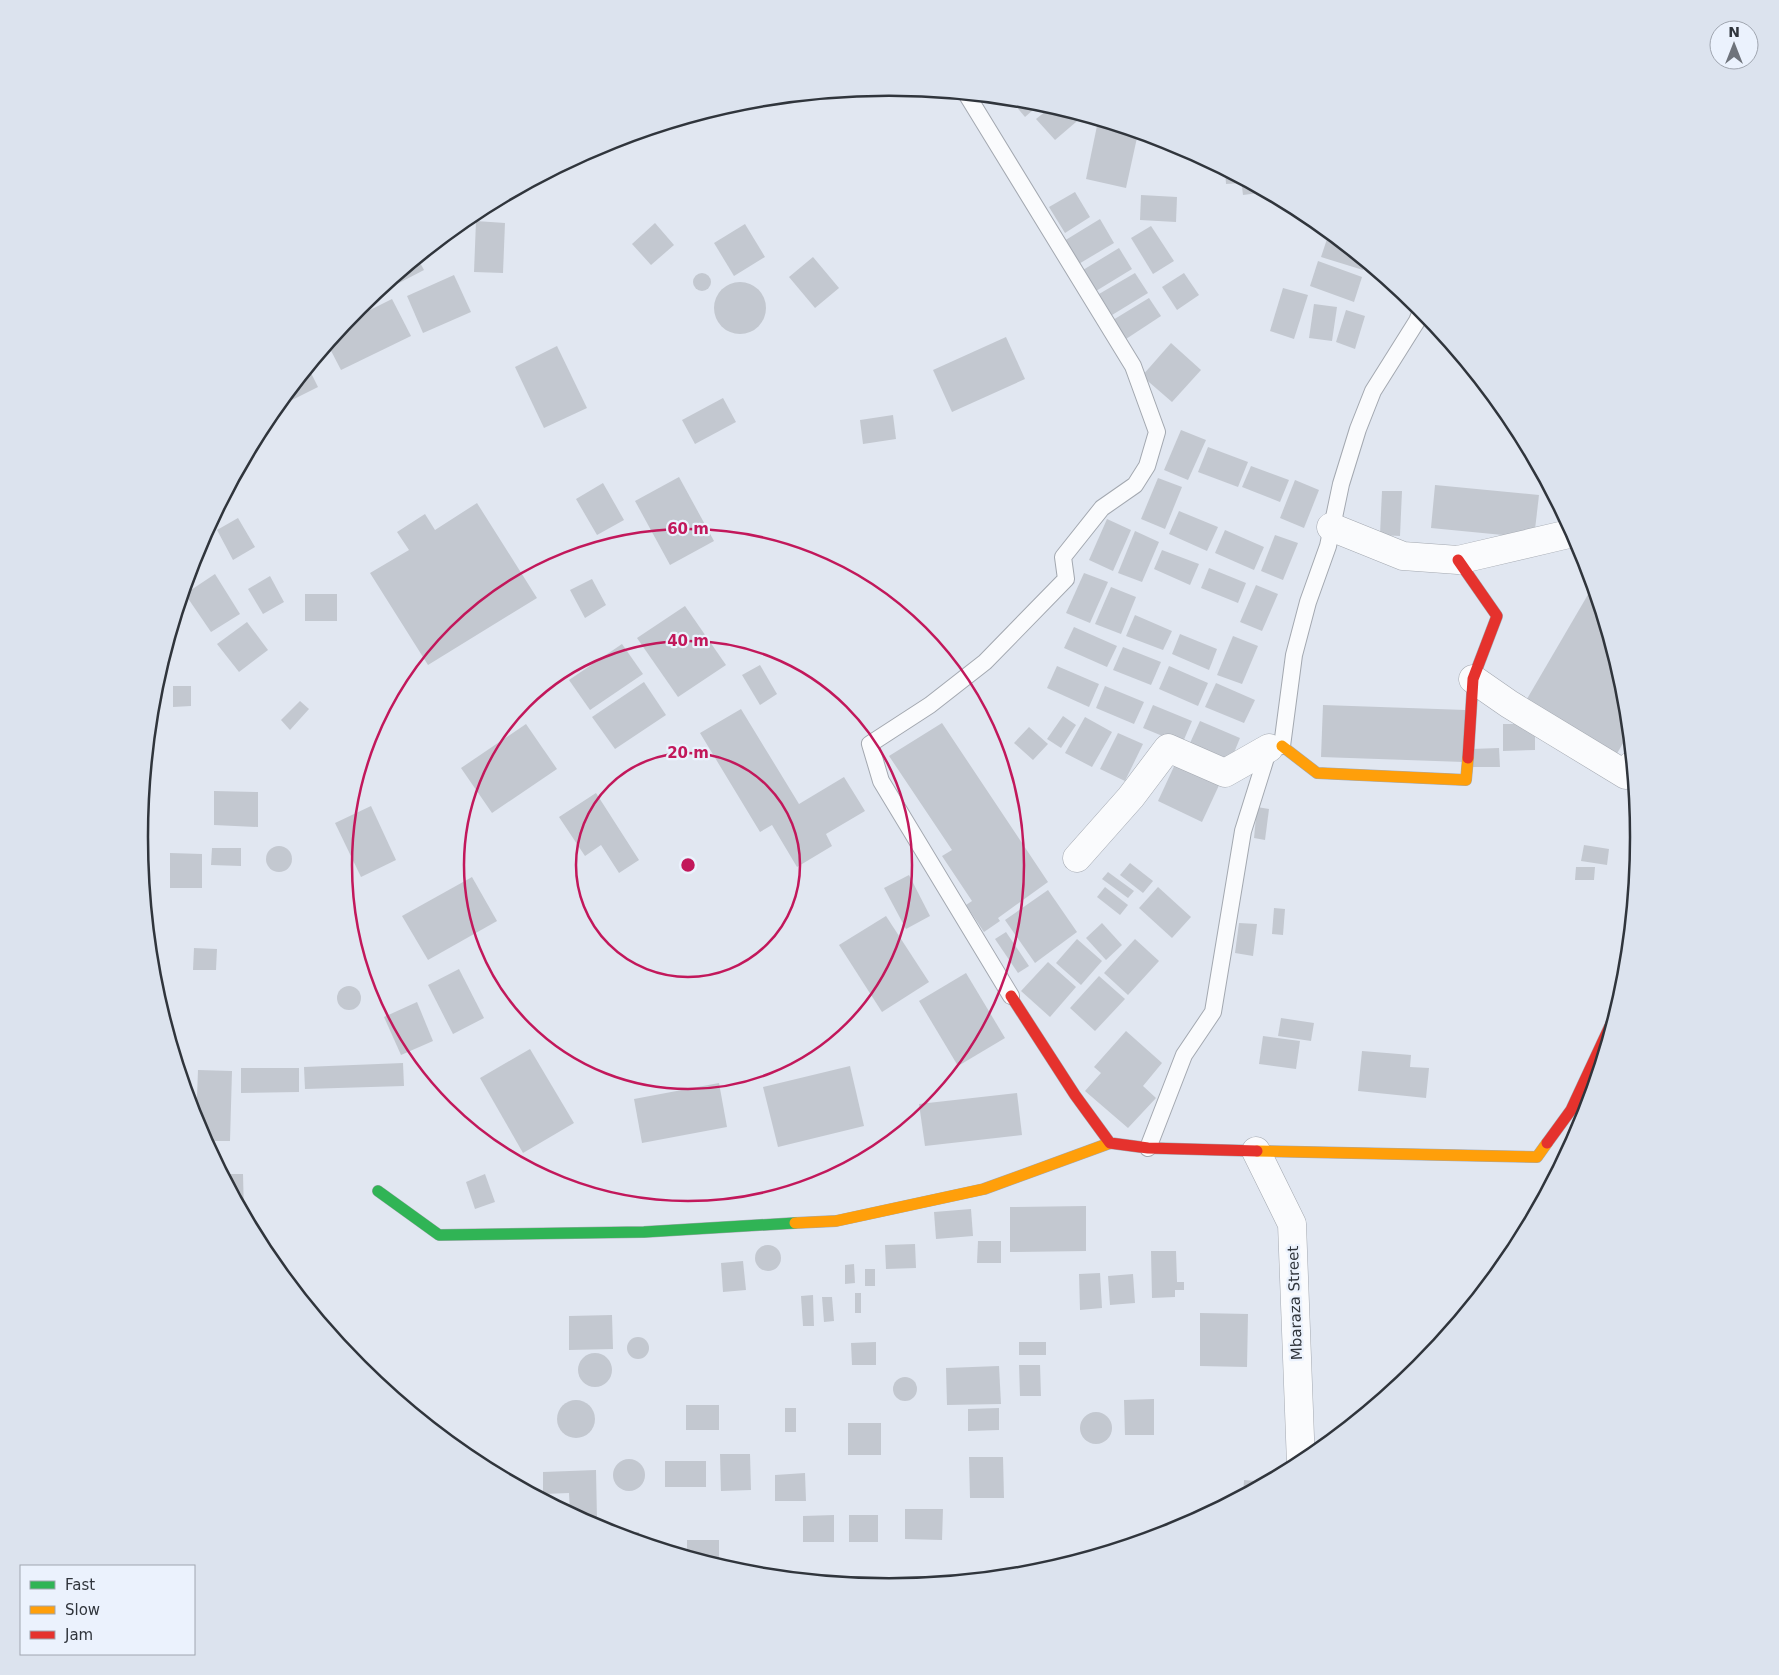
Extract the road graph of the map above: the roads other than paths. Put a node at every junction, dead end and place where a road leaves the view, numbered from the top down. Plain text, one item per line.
1 (971, 101) edge
2 (1419, 318) edge
3 (1331, 527) junction
4 (1565, 535) edge
5 (1458, 560) junction
6 (1473, 679) junction
7 (1275, 747) junction
8 (1627, 773) edge
9 (1077, 858) dead end
10 (1011, 996) joint
11 (1599, 1051) edge
12 (1110, 1143) junction
13 (1148, 1148) junction
14 (1256, 1151) junction
15 (378, 1191) dead end
16 (1301, 1454) edge

1 - 10 lane
2 - 3 lane
3 - 5 street
3 - 7 lane
4 - 5 street
5 - 6 street
6 - 7 street
6 - 8 street
7 - 9 street
7 - 13 lane
10 - 12 street
11 - 14 street
12 - 13 street
12 - 15 street
13 - 14 street
14 - 16 street, Mbaraza Street

